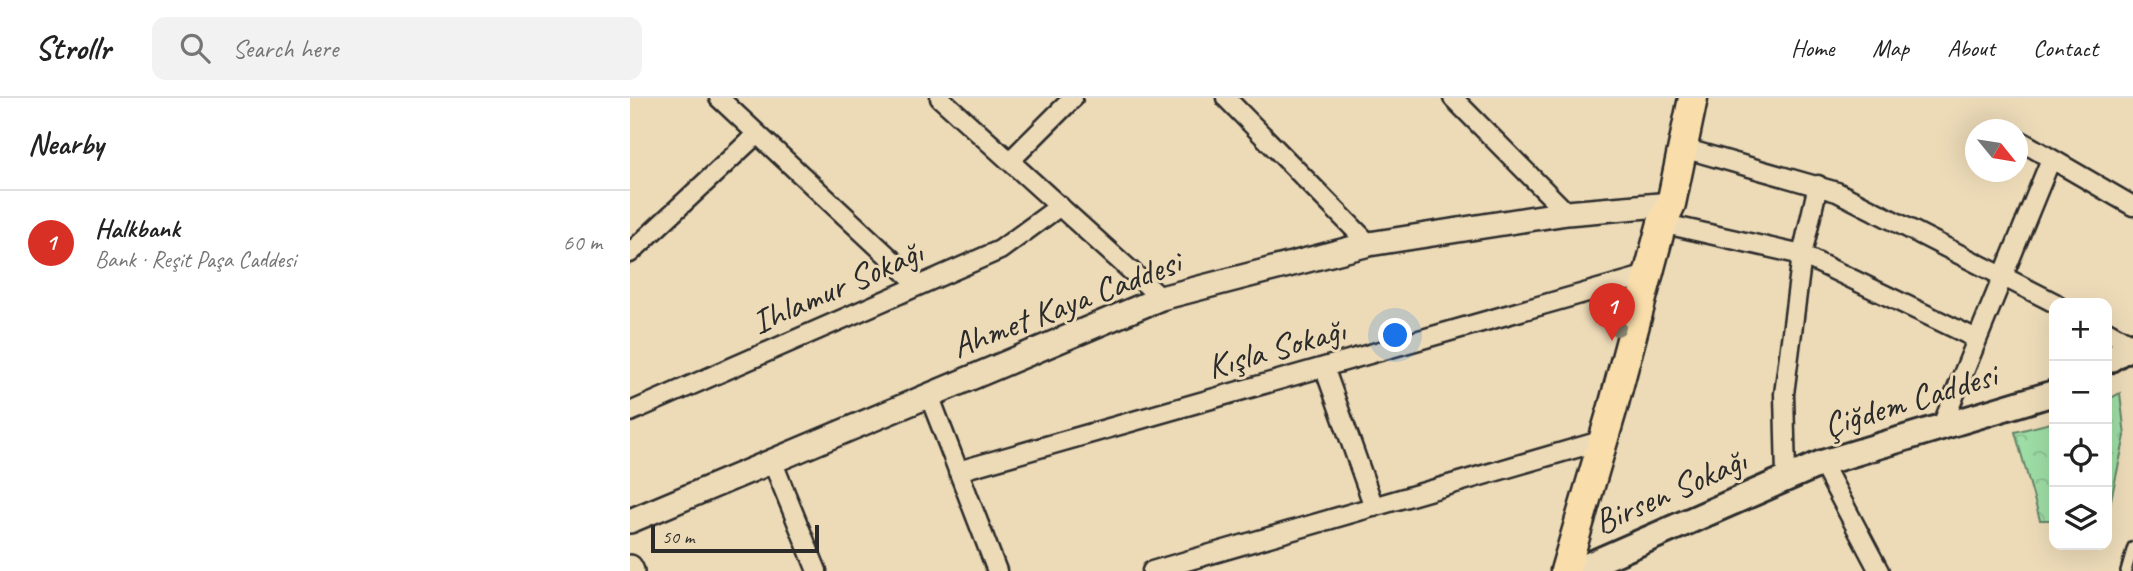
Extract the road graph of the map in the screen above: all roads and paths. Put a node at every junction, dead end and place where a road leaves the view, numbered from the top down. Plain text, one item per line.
1 (719, 98) edge
2 (940, 98) edge
3 (1073, 98) edge
4 (1226, 98) edge
5 (1453, 98) edge
6 (1693, 98) edge
7 (757, 134) junction
8 (2028, 145) edge
9 (1683, 148) junction
10 (2051, 159) junction
11 (1011, 160) junction
12 (1818, 185) junction
13 (1060, 206) junction
14 (2133, 206) edge
15 (1567, 213) junction
16 (1673, 215) junction
17 (1369, 244) junction
18 (630, 253) edge
19 (1802, 255) junction
20 (1651, 274) junction
21 (2003, 275) junction
22 (919, 285) junction
23 (1161, 298) junction
24 (2049, 300) edge
25 (2112, 334) edge
26 (1977, 339) junction
27 (2133, 345) edge
28 (2112, 358) edge
29 (1324, 367) junction
30 (929, 395) junction
31 (2049, 395) edge
32 (630, 412) edge
33 (1941, 428) junction
34 (1604, 440) junction
35 (773, 463) junction
36 (1822, 463) junction
37 (958, 471) junction
38 (1787, 477) junction
39 (1374, 507) junction
40 (630, 521) edge
41 (2133, 547) edge
42 (1576, 570) edge
43 (817, 571) edge
44 (997, 571) edge
45 (1152, 571) edge
46 (1879, 571) edge
47 (2126, 571) edge

1 - 7 street
2 - 11 street
3 - 11 street
4 - 17 street
5 - 15 street
6 - 9 main road
7 - 18 street
7 - 22 street
8 - 10 street
9 - 12 street
9 - 16 main road
10 - 14 street
10 - 21 street
11 - 13 street
12 - 19 street
12 - 21 street
13 - 22 street, Ihlamur Sokağı
13 - 23 street
15 - 16 street, Ahmet Kaya Caddesi
15 - 17 street, Ahmet Kaya Caddesi
16 - 19 street
16 - 20 main road
16 - 42 main road
17 - 23 street, Ahmet Kaya Caddesi
19 - 26 street
19 - 38 street
20 - 29 street, Kışla Sokağı
20 - 34 main road
21 - 24 street
21 - 26 street
22 - 32 street, Ihlamur Sokağı
23 - 30 street, Ahmet Kaya Caddesi
25 - 27 street
26 - 33 street
27 - 28 main road
29 - 37 street, Kışla Sokağı
29 - 39 street
30 - 35 street, Ahmet Kaya Caddesi
30 - 37 street
31 - 33 main road, Çiğdem Caddesi
33 - 36 main road, Çiğdem Caddesi
34 - 39 street
34 - 42 main road
35 - 40 street, Ahmet Kaya Caddesi
35 - 43 street
36 - 38 main road, Çiğdem Caddesi
36 - 46 street
37 - 44 street
38 - 42 main road, Birsen Sokağı
39 - 45 street
41 - 47 lane

